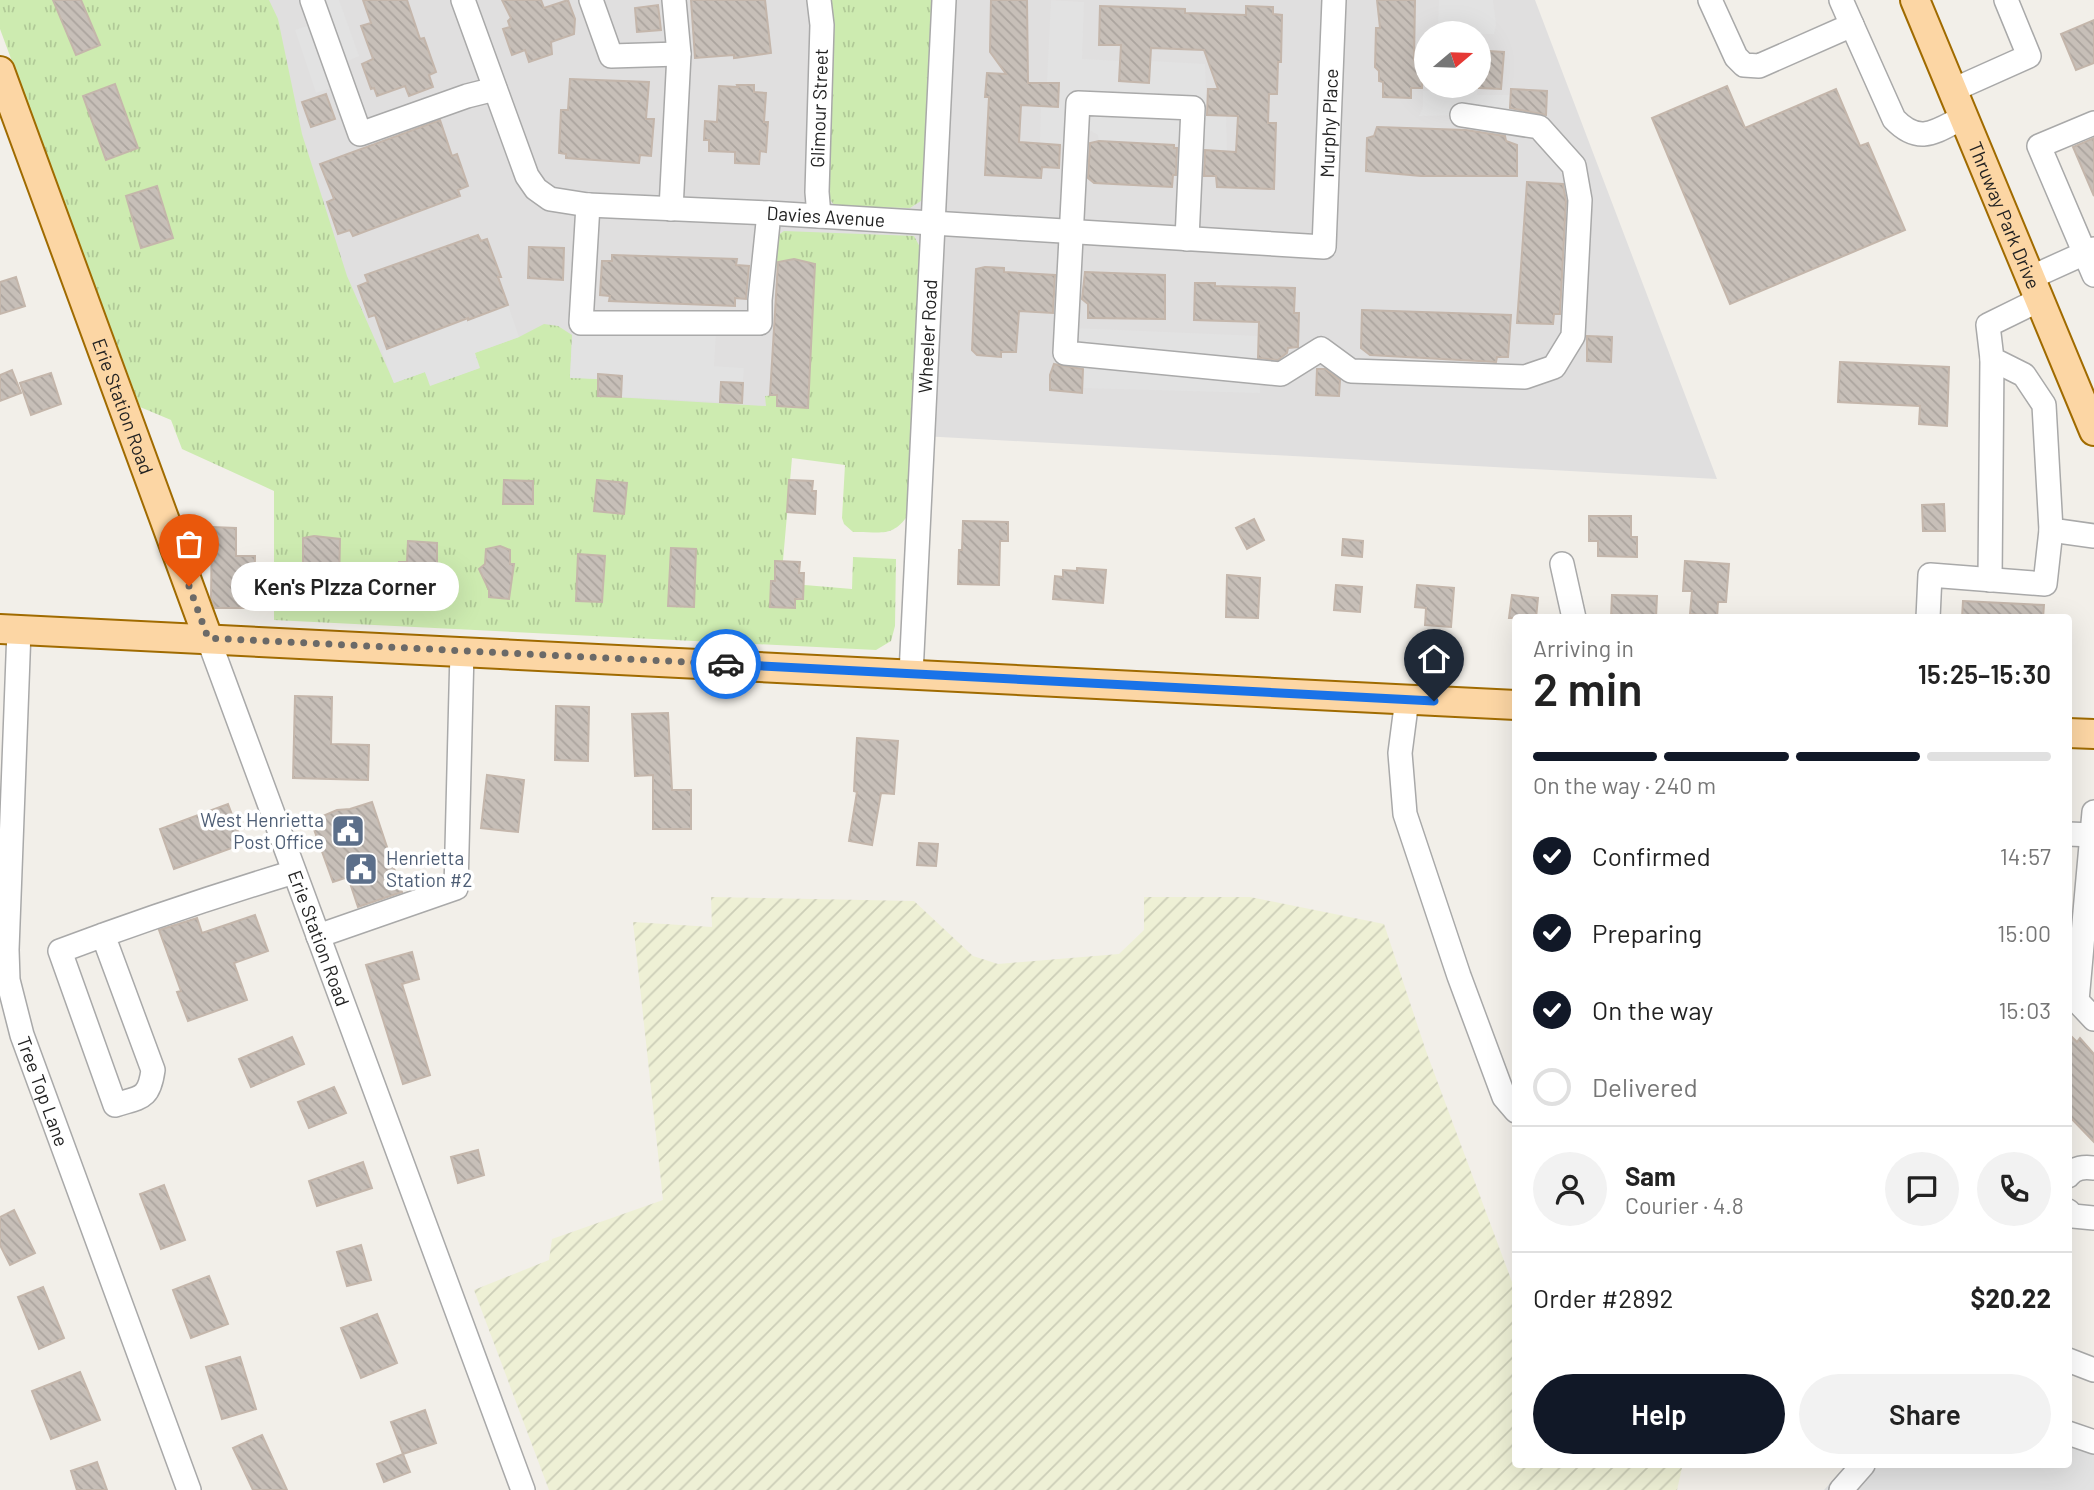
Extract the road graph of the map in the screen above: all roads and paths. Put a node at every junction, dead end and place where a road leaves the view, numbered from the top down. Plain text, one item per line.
1 (312, 0) edge
2 (463, 0) edge
3 (591, 0) edge
4 (674, 0) edge
5 (819, 0) edge
6 (944, 0) edge
7 (1334, 0) edge
8 (1710, 0) edge
9 (1841, 0) edge
10 (1915, 0) edge
11 (2006, 0) edge
12 (1852, 25) junction
13 (679, 54) junction
14 (0, 71) edge
15 (495, 89) junction
16 (1953, 90) junction
17 (1462, 115) dead end
18 (1964, 117) junction
19 (2094, 123) edge
20 (588, 205) junction
21 (671, 209) junction
22 (769, 213) junction
23 (819, 216) junction
24 (934, 224) junction
25 (1072, 232) junction
26 (1187, 239) junction
27 (1324, 247) joint
28 (2090, 251) edge
29 (2094, 275) edge
30 (2036, 288) junction
31 (1992, 359) junction
32 (2093, 424) edge
33 (2051, 530) junction
34 (2094, 536) edge
35 (1562, 564) dead end
36 (1990, 580) junction
37 (1572, 614) edge
38 (1928, 614) edge
39 (10, 629) edge
40 (208, 638) junction
41 (462, 651) junction
42 (911, 674) junction
43 (1407, 699) junction
44 (1512, 705) edge
45 (2072, 733) edge
46 (2094, 734) edge
47 (2094, 812) edge
48 (2084, 835) edge
49 (294, 872) junction
50 (103, 934) junction
51 (318, 936) junction
52 (2094, 1019) edge
53 (1512, 1106) edge
54 (2094, 1167) edge
55 (2072, 1171) edge
56 (2072, 1215) edge
57 (2094, 1218) edge
58 (2072, 1362) edge
59 (2094, 1370) edge
60 (2072, 1435) edge
61 (2094, 1443) edge
62 (1860, 1468) edge
63 (189, 1490) edge
64 (523, 1490) edge
65 (1841, 1490) edge

1 - 15 street
2 - 15 street, Davies Avenue
3 - 13 street
4 - 13 street
5 - 23 street, Glimour Street
6 - 24 street, Wheeler Road
7 - 27 street, Murphy Place
8 - 12 street
9 - 12 street
10 - 16 main road, Thruway Park Drive
11 - 16 street
12 - 18 street
13 - 21 street
14 - 40 main road, Erie Station Road
15 - 20 street, Davies Avenue
16 - 18 main road, Thruway Park Drive
17 - 25 street
18 - 30 main road, Thruway Park Drive
19 - 28 street
20 - 21 street, Davies Avenue
20 - 22 street
21 - 22 street, Davies Avenue
22 - 23 street, Davies Avenue
23 - 24 street, Davies Avenue
24 - 25 street, Davies Avenue
24 - 42 street, Wheeler Road
25 - 26 street, Davies Avenue
25 - 26 street
26 - 27 street, Davies Avenue
28 - 29 street
28 - 30 street
30 - 31 street
30 - 32 main road, Thruway Park Drive
31 - 33 street
31 - 36 street
33 - 34 street
33 - 36 street
35 - 37 street
36 - 38 street
39 - 40 main road
39 - 63 street, Tree Top Lane
40 - 41 main road
40 - 49 street, Erie Station Road
41 - 42 main road
41 - 51 street
42 - 43 main road
43 - 44 main road
43 - 53 street
45 - 46 main road
47 - 48 street
48 - 52 street
49 - 50 street
49 - 51 street, Erie Station Road
50 - 50 street
51 - 64 street, Erie Station Road
54 - 55 street
56 - 57 street
58 - 59 street
60 - 61 street
62 - 65 street

